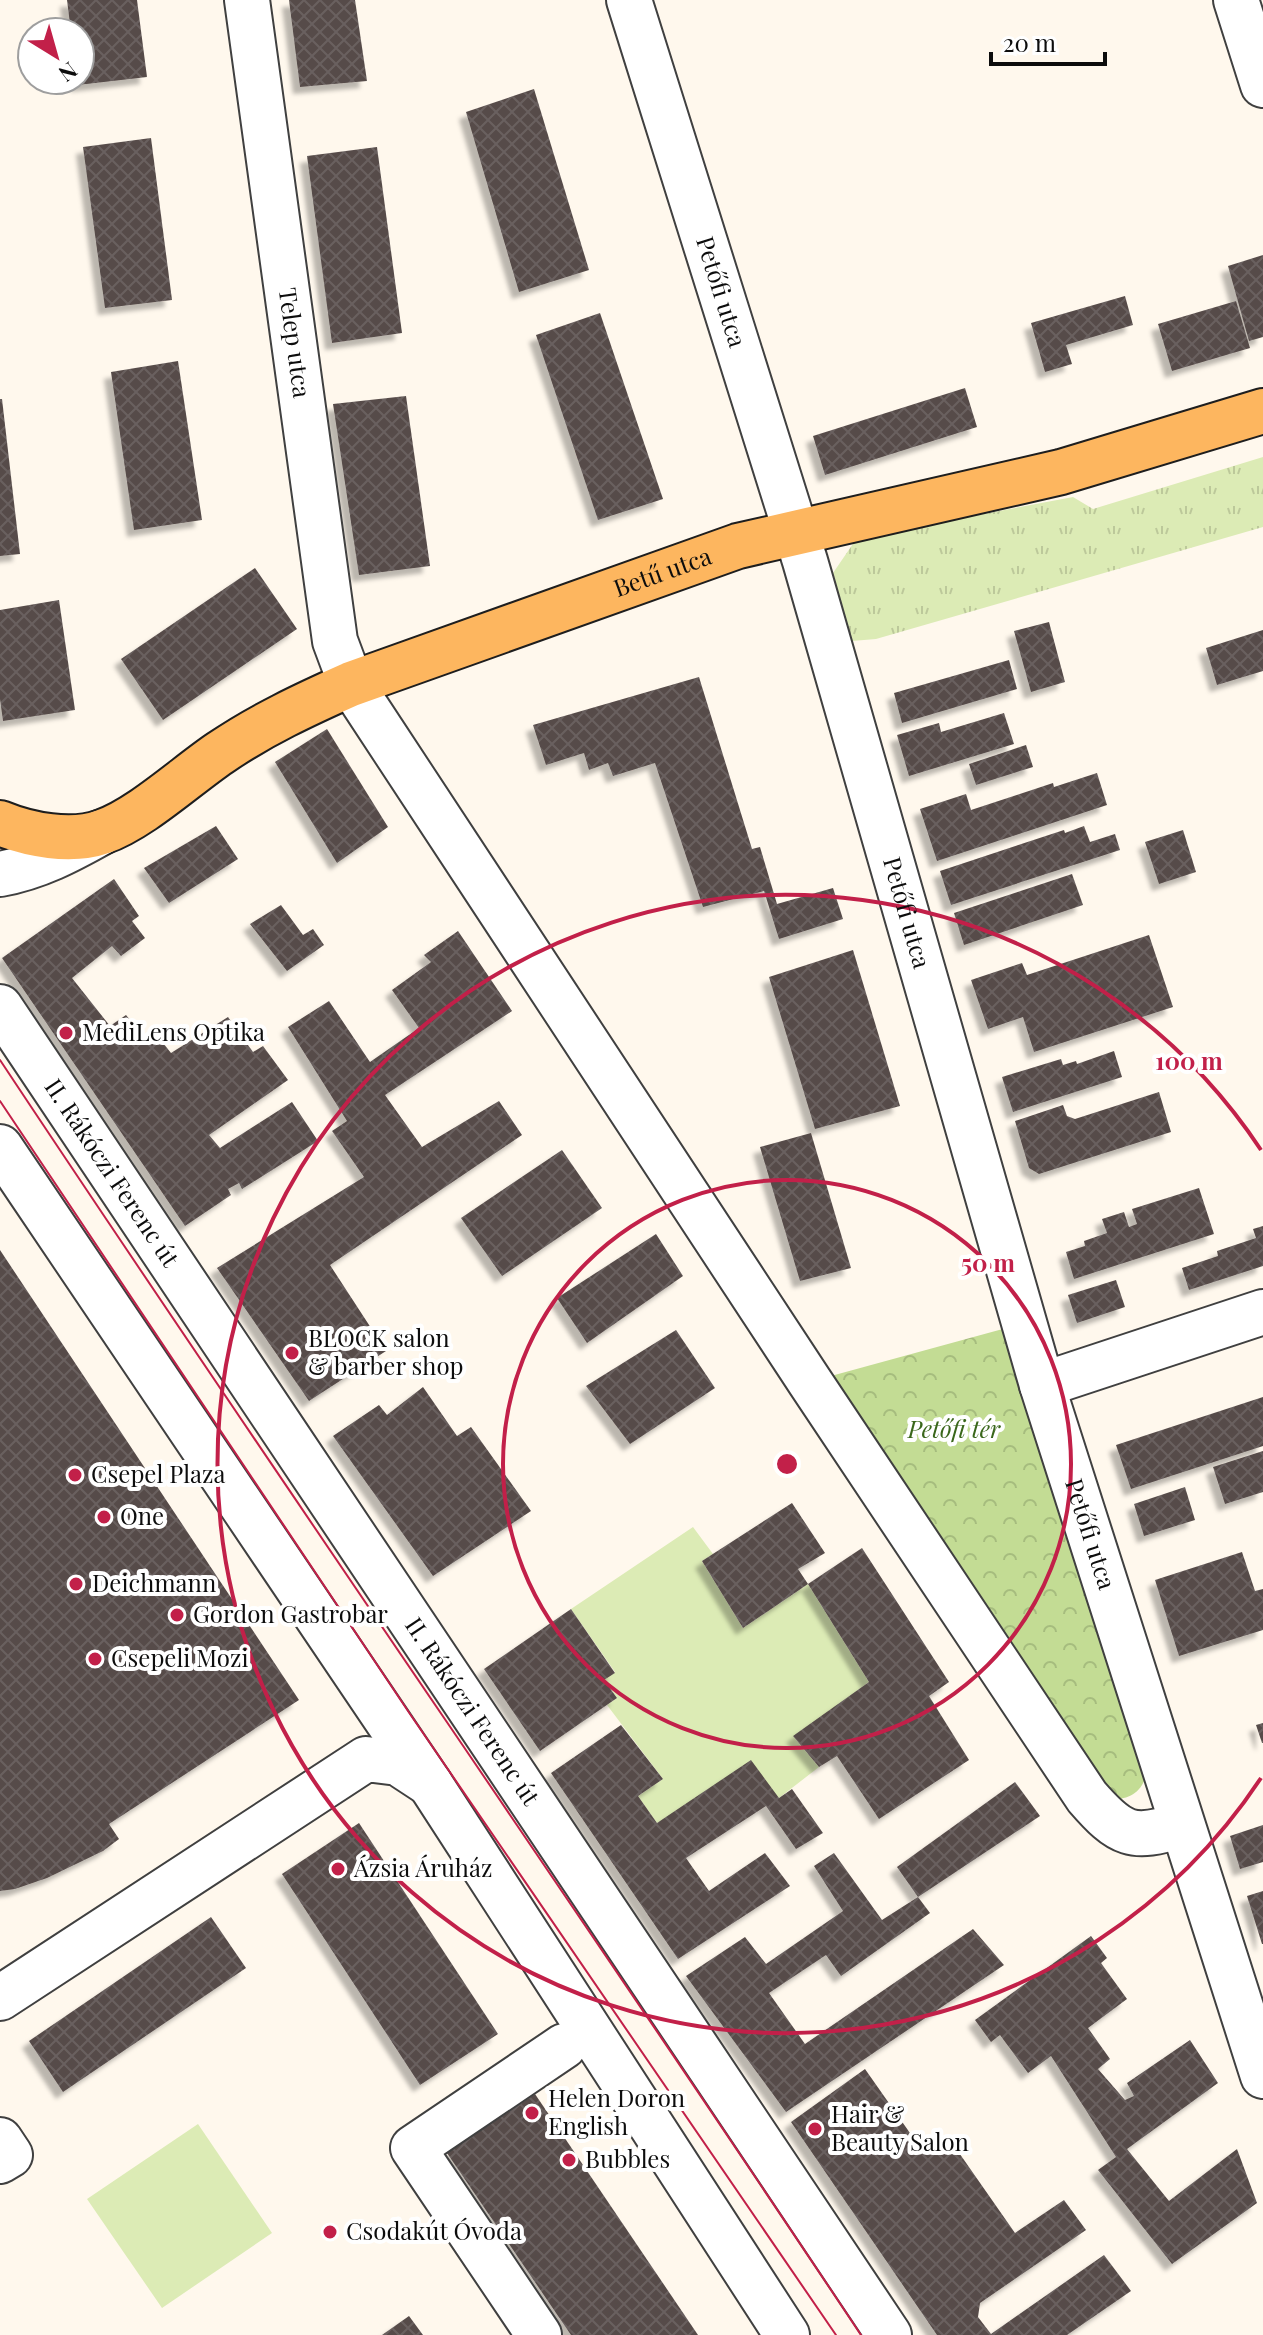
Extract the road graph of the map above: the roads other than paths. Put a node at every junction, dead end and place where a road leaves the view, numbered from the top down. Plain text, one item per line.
1 (247, 0) edge
2 (629, 0) edge
3 (1236, 0) edge
4 (1263, 85) edge
5 (1263, 411) edge
6 (796, 531) junction
7 (351, 684) junction
8 (0, 823) edge
9 (102, 832) junction
10 (13, 872) edge
11 (0, 905) edge
12 (0, 1007) edge
13 (0, 1147) edge
14 (1263, 1312) edge
15 (1042, 1385) junction
16 (355, 1675) junction
17 (342, 1774) junction
18 (430, 1784) junction
19 (1181, 1825) junction
20 (0, 1998) edge
21 (564, 2046) dead end
22 (1263, 2076) edge
23 (0, 2140) edge
24 (0, 2161) edge
25 (539, 2335) edge
26 (787, 2335) edge
27 (889, 2335) edge

1 - 7 street, Telep utca
2 - 6 street, Petőfi utca
3 - 4 street
5 - 6 main road, Betű utca
6 - 7 main road, Betű utca
6 - 15 street, Petőfi utca
7 - 9 main road, Betű utca
7 - 19 street
8 - 9 main road, Betű utca
9 - 10 street, Betű utca
10 - 11 street
12 - 27 street, II. Rákóczi Ferenc út
13 - 16 street
14 - 15 street
15 - 19 street, Petőfi utca
16 - 17 street
16 - 18 street
17 - 18 street
17 - 20 street
18 - 26 street
19 - 22 street, Petőfi utca
21 - 25 street
23 - 24 street

